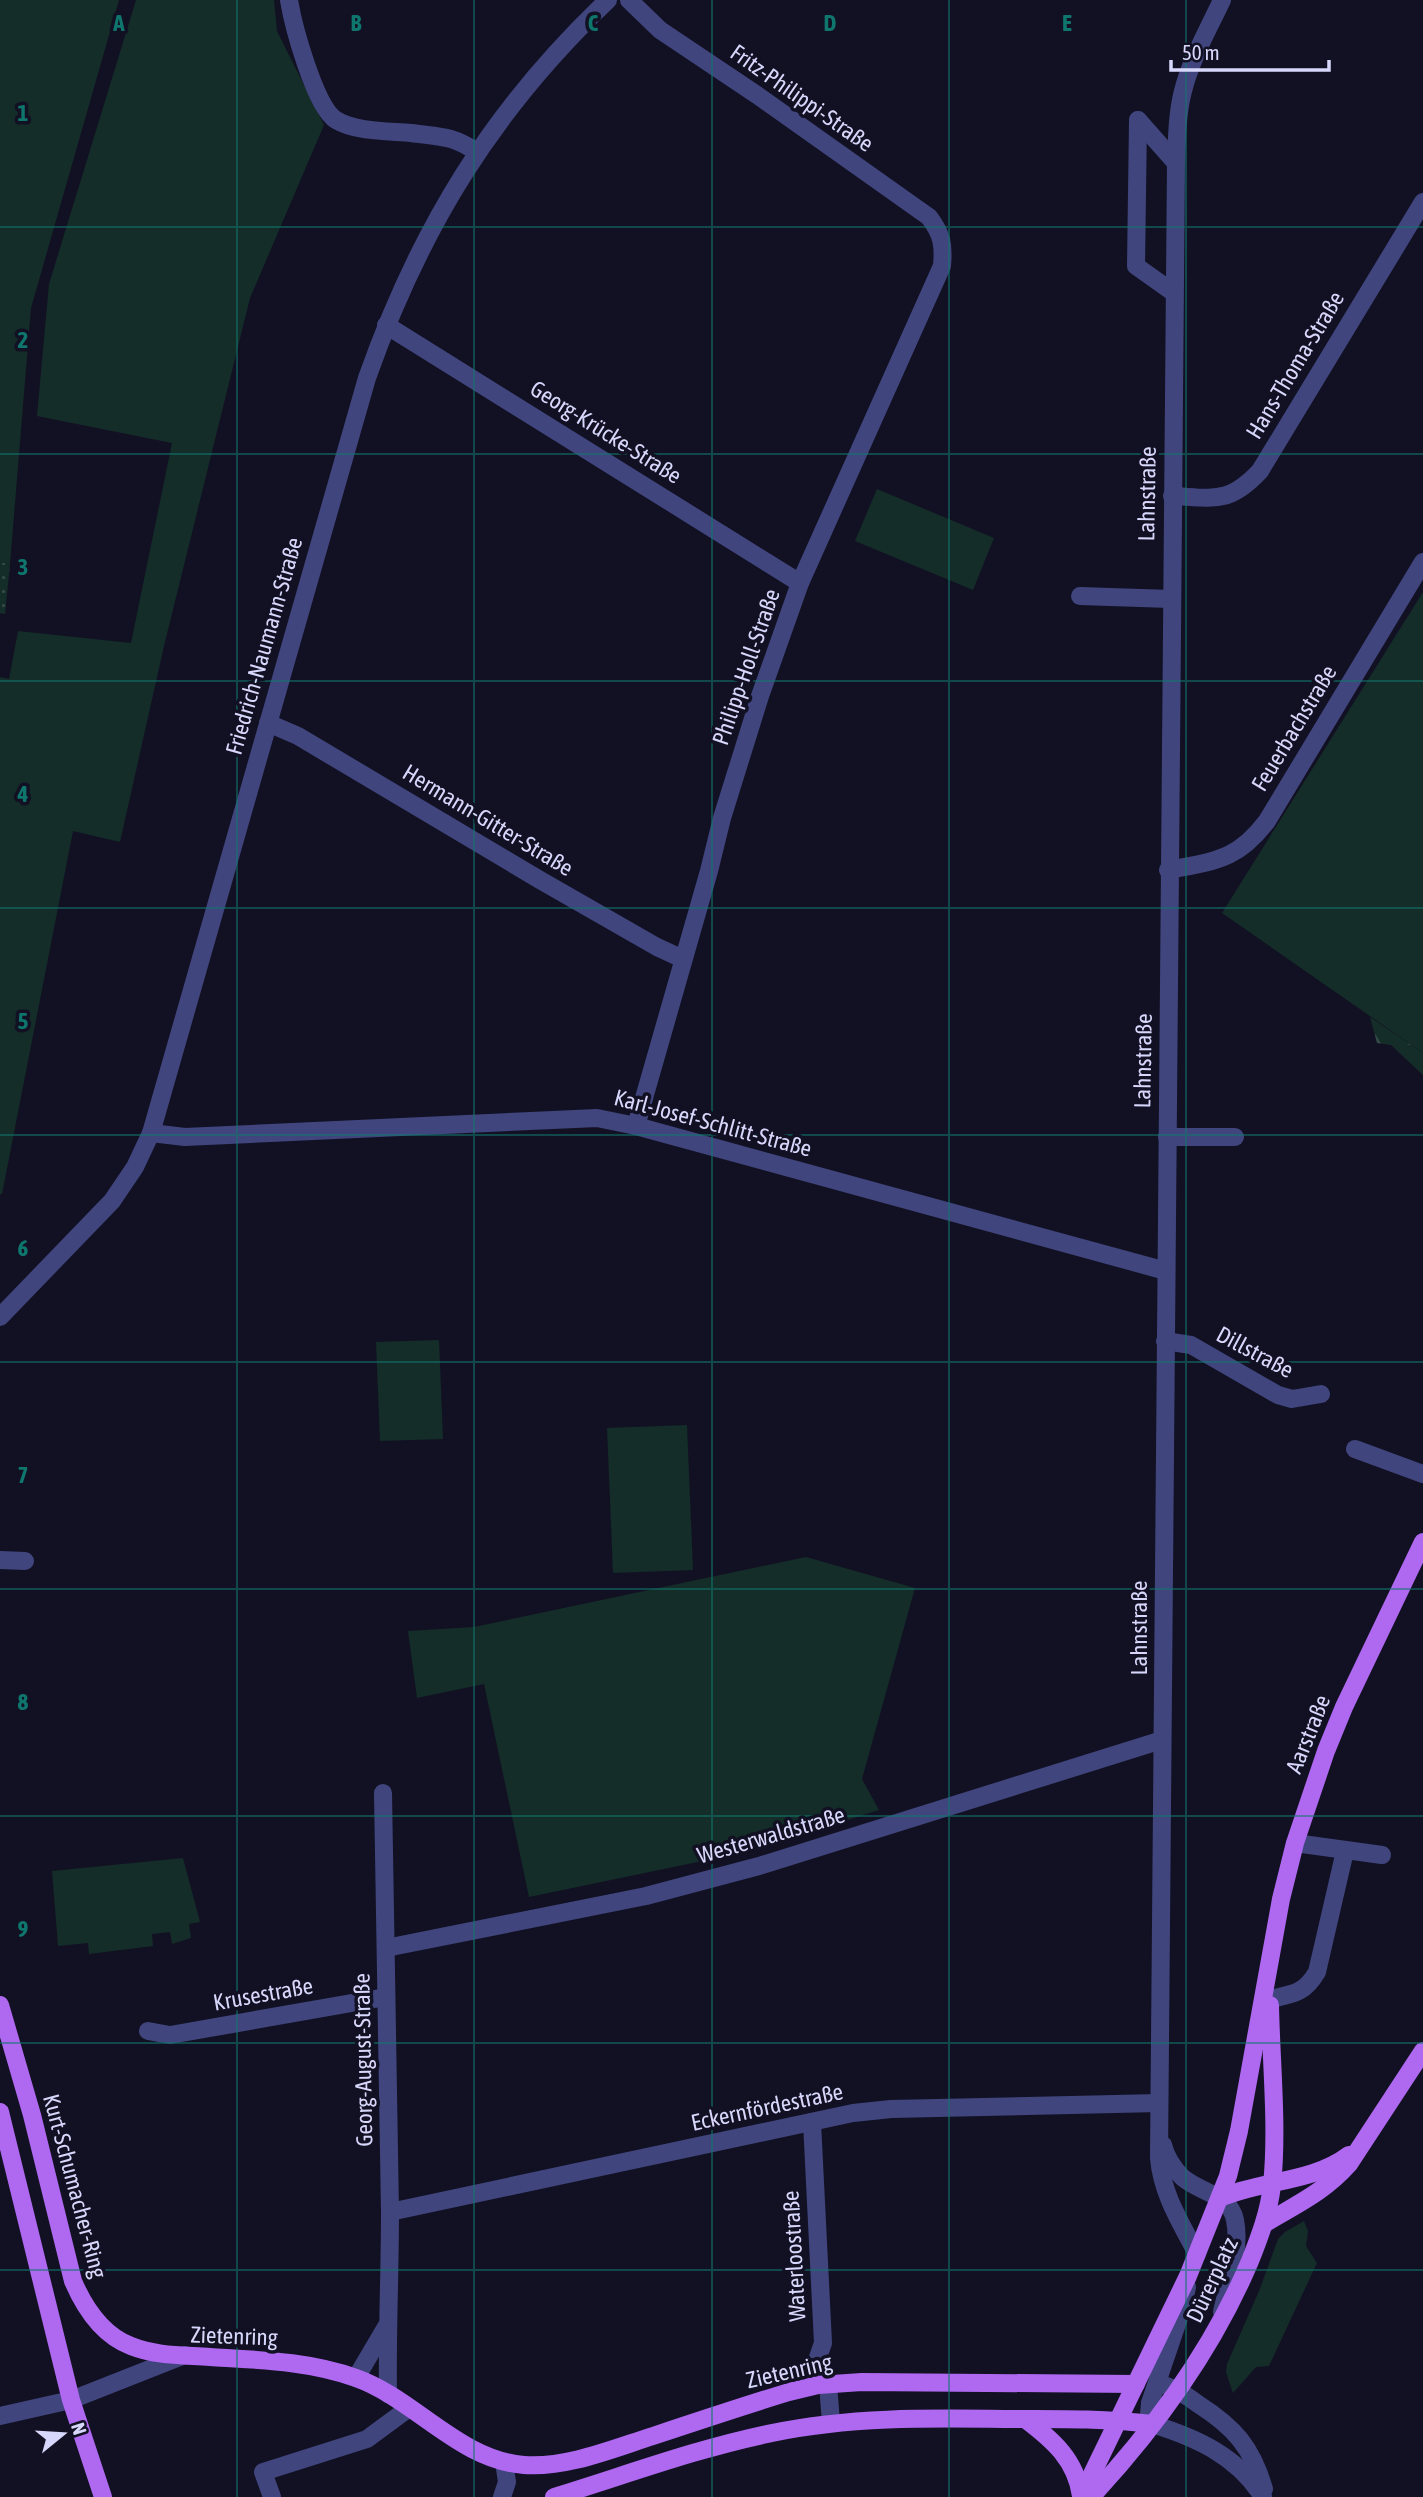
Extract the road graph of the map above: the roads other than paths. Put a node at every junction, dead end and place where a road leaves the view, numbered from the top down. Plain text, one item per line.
1 (289, 0) edge
2 (608, 0) edge
3 (629, 0) edge
4 (1222, 0) edge
5 (477, 152) junction
6 (1176, 163) junction
7 (1423, 201) edge
8 (943, 240) joint
9 (1174, 293) junction
10 (386, 325) junction
11 (1172, 496) junction
12 (1423, 562) edge
13 (800, 583) junction
14 (1080, 596) dead end
15 (1171, 599) junction
16 (268, 723) junction
17 (1168, 870) junction
18 (683, 959) junction
19 (636, 1126) junction
20 (151, 1133) junction
21 (1167, 1137) junction
22 (1235, 1137) dead end
23 (1166, 1272) junction
24 (0, 1317) edge
25 (1165, 1341) junction
26 (1321, 1394) dead end
27 (1355, 1449) dead end
28 (1423, 1474) edge
29 (1423, 1542) edge
30 (0, 1560) edge
31 (25, 1561) dead end
32 (1162, 1740) junction
33 (383, 1793) dead end
34 (1295, 1843) junction
35 (1345, 1851) junction
36 (1382, 1855) dead end
37 (386, 1948) junction
38 (1270, 1956) junction
39 (386, 1997) junction
40 (1269, 1999) junction
41 (0, 2005) edge
42 (148, 2031) dead end
43 (1423, 2051) edge
44 (1160, 2103) junction
45 (0, 2112) edge
46 (812, 2122) junction
47 (1160, 2131) junction
48 (1360, 2146) junction
49 (1272, 2183) junction
50 (1220, 2198) junction
51 (390, 2212) junction
52 (1264, 2224) junction
53 (1197, 2254) junction
54 (1188, 2276) junction
55 (386, 2327) junction
56 (1219, 2327) junction
57 (185, 2355) junction
58 (356, 2378) junction
59 (1136, 2384) junction
60 (1155, 2384) junction
61 (823, 2385) junction
62 (1178, 2390) junction
63 (388, 2394) junction
64 (71, 2400) junction
65 (408, 2408) junction
66 (0, 2416) edge
67 (1025, 2419) junction
68 (1118, 2421) junction
69 (831, 2423) junction
70 (1152, 2424) junction
71 (504, 2462) junction
72 (103, 2497) edge
73 (272, 2497) edge
74 (502, 2497) edge
75 (554, 2497) edge
76 (1081, 2497) edge
77 (1091, 2497) edge
78 (1265, 2497) edge

1 - 5 street
2 - 5 street, Friedrich-Naumann-Straße
3 - 8 street, Fritz-Philippi-Straße
4 - 6 street, Lahnstraße
5 - 10 street, Friedrich-Naumann-Straße
6 - 9 street, Lahnstraße
6 - 9 street
7 - 11 street, Hans-Thoma-Straße
8 - 13 street, Philipp-Holl-Straße
9 - 11 street, Lahnstraße
10 - 13 street, Georg-Krücke-Straße
10 - 16 street, Friedrich-Naumann-Straße
11 - 15 street, Lahnstraße
12 - 17 street, Feuerbachstraße
13 - 18 street, Philipp-Holl-Straße
14 - 15 street
15 - 17 street, Lahnstraße
16 - 18 street, Hermann-Gitter-Straße
16 - 20 street, Friedrich-Naumann-Straße
17 - 21 street, Lahnstraße
18 - 19 street, Philipp-Holl-Straße
19 - 20 street, Karl-Josef-Schlitt-Straße
19 - 23 street, Karl-Josef-Schlitt-Straße
20 - 24 street, Friedrich-Naumann-Straße
21 - 22 street
21 - 23 street, Lahnstraße
23 - 25 street, Lahnstraße
25 - 26 street, Dillstraße
25 - 32 street, Lahnstraße
27 - 28 street
29 - 34 main road, Aarstraße
30 - 31 street
32 - 37 street, Westerwaldstraße
32 - 44 street, Lahnstraße
33 - 37 street, Georg-August-Straße
34 - 35 street
34 - 38 main road, Aarstraße
35 - 36 street
35 - 40 street
37 - 39 street, Georg-August-Straße
38 - 40 main road, Aarstraße
38 - 50 main road, Aarstraße
39 - 42 street, Krusestraße
39 - 51 street, Georg-August-Straße
40 - 49 main road, Aarstraße
41 - 57 main road, Kurt-Schumacher-Ring
43 - 48 main road
44 - 46 street, Eckernfördestraße
44 - 47 street, Lahnstraße
45 - 64 main road
46 - 51 street, Eckernfördestraße
46 - 61 street, Waterloostraße
47 - 50 street, Lahnstraße
47 - 53 street, Lahnstraße
48 - 49 main road
48 - 52 main road
49 - 50 main road
49 - 52 main road, Dürerplatz
50 - 53 main road, Dürerplatz
50 - 56 street
51 - 55 street, Georg-August-Straße
52 - 56 main road, Dürerplatz
53 - 54 main road, Dürerplatz
54 - 59 main road, Dürerplatz
54 - 60 street
55 - 58 street, Georg-August-Straße
55 - 63 street, Georg-August-Straße
56 - 62 main road, Dürerplatz
57 - 58 main road, Zietenring
57 - 64 street, Zietenring
58 - 63 main road, Zietenring
59 - 60 street
59 - 61 main road, Zietenring
59 - 68 main road, Dürerplatz
60 - 62 street
60 - 70 street
61 - 69 street, Waterloostraße
61 - 71 main road, Zietenring
62 - 70 main road, Dürerplatz
62 - 78 street
63 - 65 main road, Zietenring
64 - 66 street, Zietenring
64 - 72 main road
65 - 71 main road, Zietenring
65 - 73 street
67 - 68 main road
67 - 69 main road
67 - 76 main road
68 - 70 main road
68 - 76 main road, Dürerplatz
69 - 75 main road
70 - 77 main road, Dürerplatz
70 - 78 street
71 - 74 street

